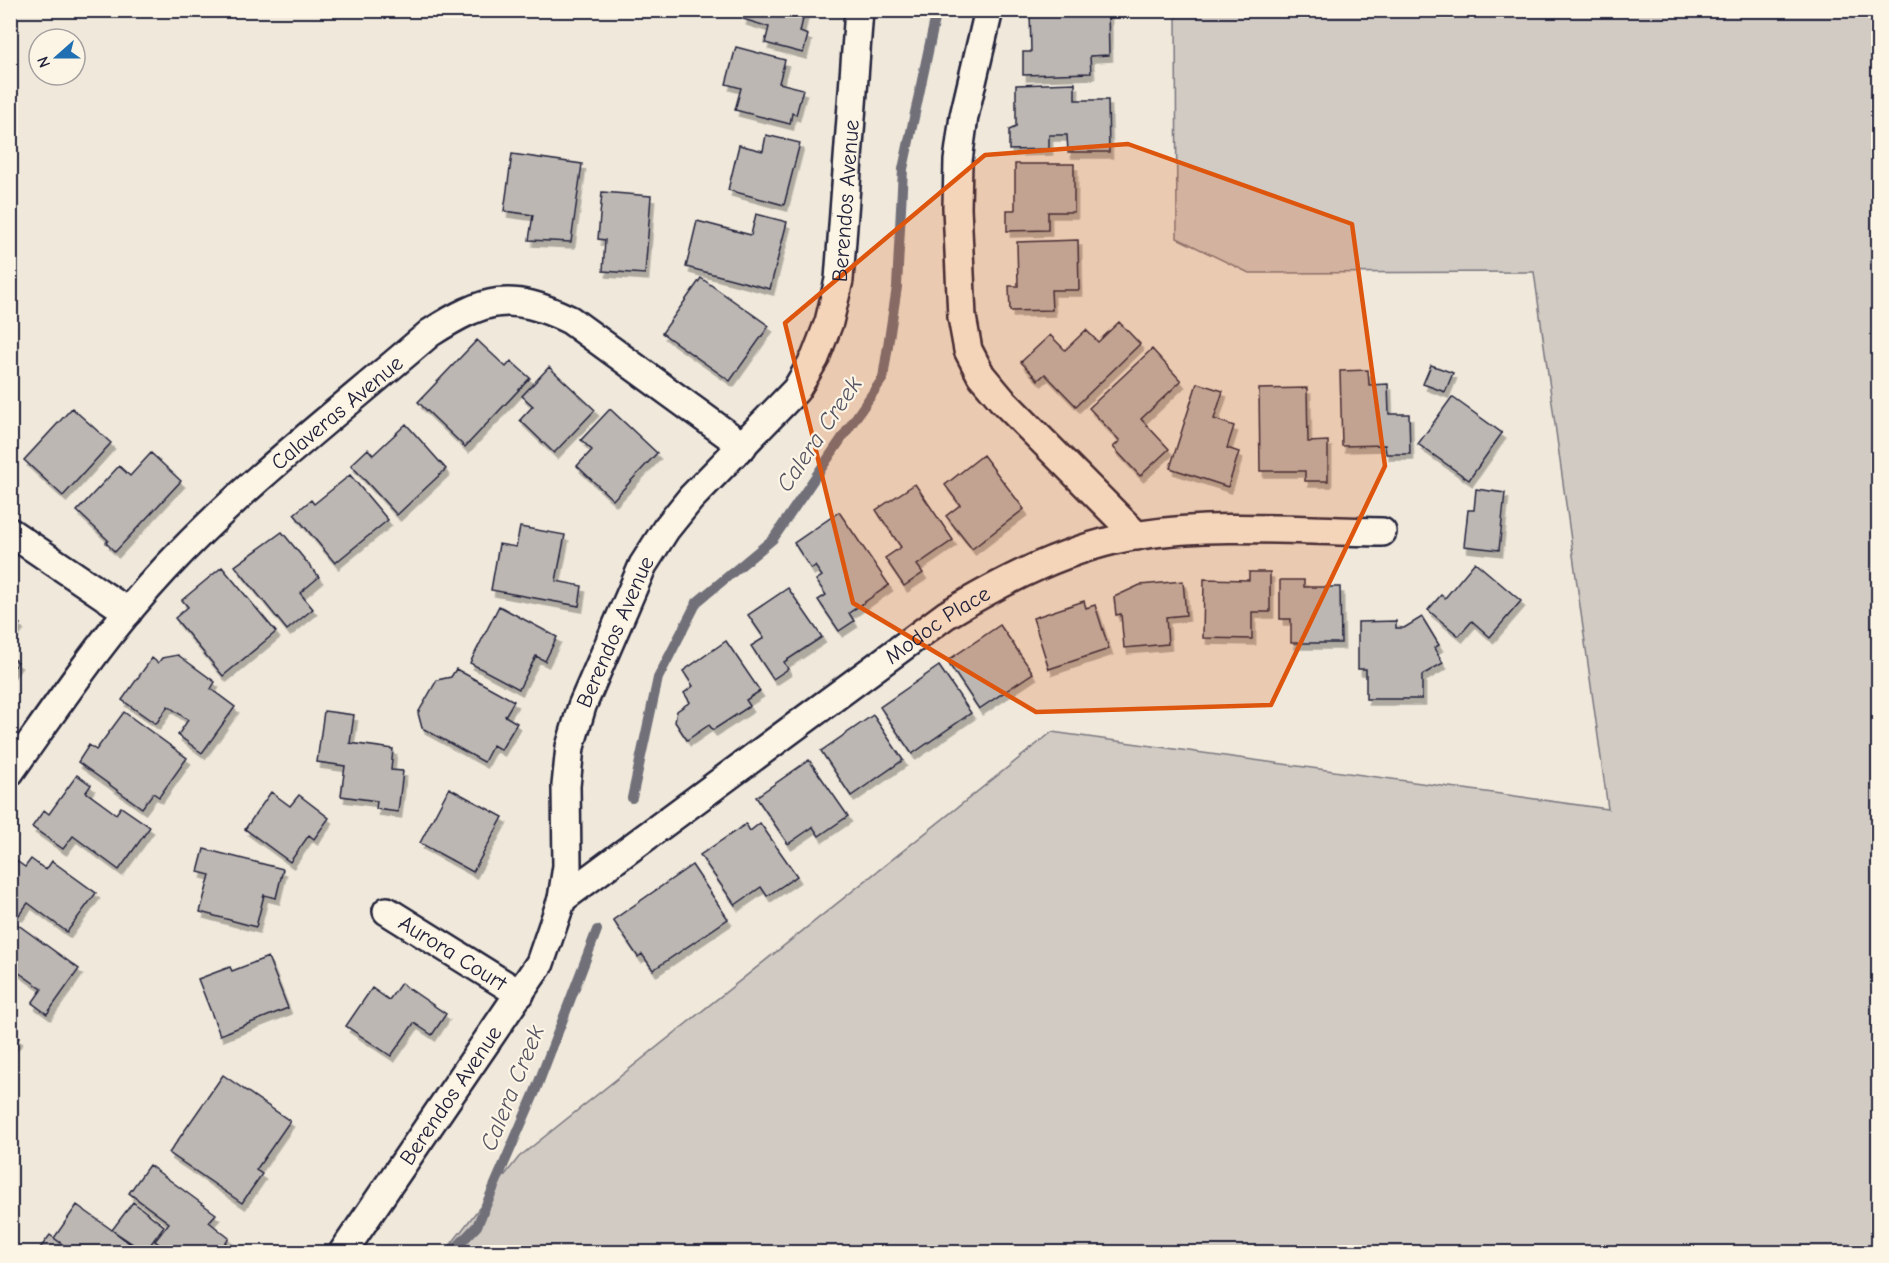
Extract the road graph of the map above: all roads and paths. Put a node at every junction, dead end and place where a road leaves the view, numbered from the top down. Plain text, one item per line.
1 (859, 10) edge
2 (988, 10) edge
3 (743, 447) junction
4 (10, 532) edge
5 (1382, 532) dead end
6 (1137, 536) junction
7 (128, 612) junction
8 (10, 772) edge
9 (562, 899) junction
10 (387, 911) dead end
11 (520, 994) junction
12 (343, 1252) edge

1 - 3 street, Berendos Avenue
2 - 6 street
3 - 7 street, Calaveras Avenue
3 - 9 street, Berendos Avenue
4 - 7 street
5 - 6 street, Modoc Place
6 - 9 street, Modoc Place
7 - 8 street, Calaveras Avenue
9 - 11 street, Berendos Avenue
10 - 11 street, Aurora Court
11 - 12 street, Berendos Avenue

